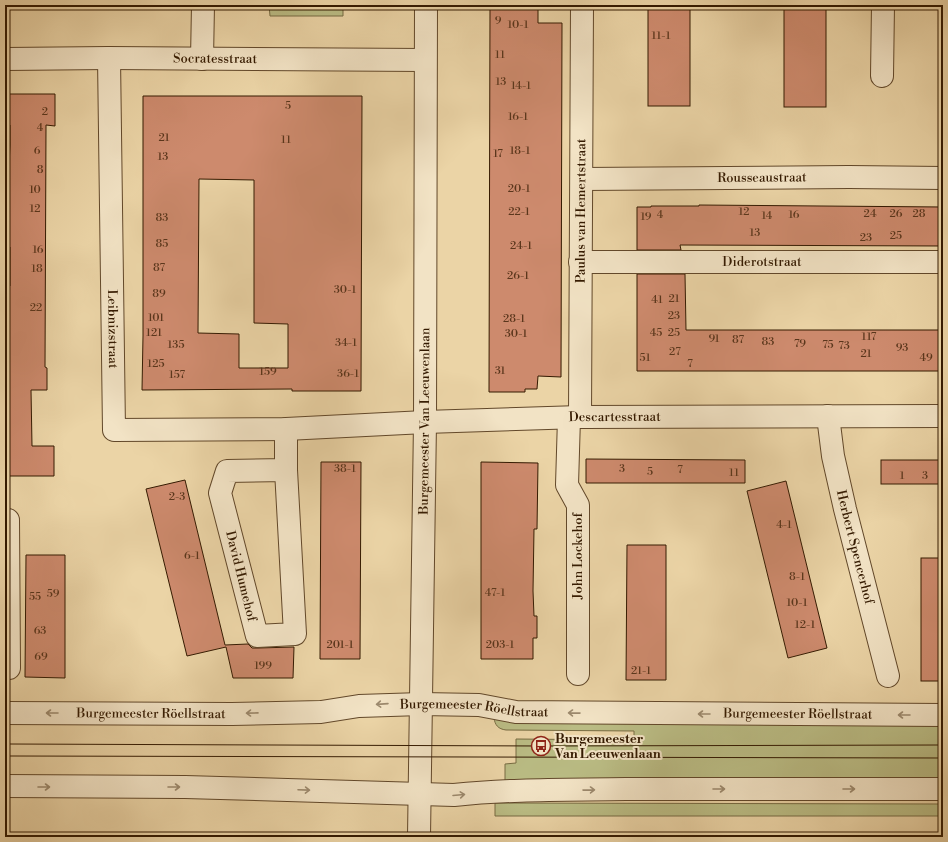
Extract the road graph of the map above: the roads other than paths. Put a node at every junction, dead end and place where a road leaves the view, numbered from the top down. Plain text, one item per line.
1 (203, 5) edge
2 (426, 5) edge
3 (582, 5) edge
4 (883, 5) edge
5 (109, 58) junction
6 (5, 59) edge
7 (202, 59) junction
8 (425, 60) junction
9 (882, 76) dead end
10 (943, 178) edge
11 (582, 179) junction
12 (580, 262) junction
13 (943, 262) edge
14 (828, 416) junction
15 (943, 416) edge
16 (575, 418) junction
17 (425, 422) junction
18 (286, 429) junction
19 (286, 470) junction
20 (5, 520) edge
21 (5, 668) edge
22 (578, 674) dead end
23 (888, 676) dead end
24 (421, 704) junction
25 (5, 713) edge
26 (943, 715) edge
27 (5, 786) edge
28 (943, 789) edge
29 (420, 795) junction
30 (419, 837) edge

1 - 7 street
2 - 8 street, Burgemeester Van Leeuwenlaan
3 - 11 street, Paulus van Hemertstraat
4 - 9 street
5 - 6 street, Socratesstraat
5 - 7 street, Socratesstraat
5 - 18 street, Leibnizstraat
7 - 8 street, Socratesstraat
8 - 17 street, Burgemeester Van Leeuwenlaan
10 - 11 street, Rousseaustraat
11 - 12 street, Paulus van Hemertstraat
12 - 13 street, Diderotstraat
12 - 16 street, Paulus van Hemertstraat
14 - 15 street, Descartesstraat
14 - 16 street, Descartesstraat
14 - 23 street, Herbert Spencerhof
16 - 17 street, Descartesstraat
16 - 22 street, John Lockehof
17 - 18 street, Descartesstraat
17 - 24 street, Burgemeester Van Leeuwenlaan
18 - 19 street, David Humehof
19 - 19 street, David Humehof
20 - 21 street
24 -> 25 street, Burgemeester Röellstraat
26 -> 24 street, Burgemeester Röellstraat
24 - 29 street, Burgemeester Van Leeuwenlaan
27 -> 29 street
29 -> 28 street
29 - 30 street, Burgemeester Van Leeuwenlaan

